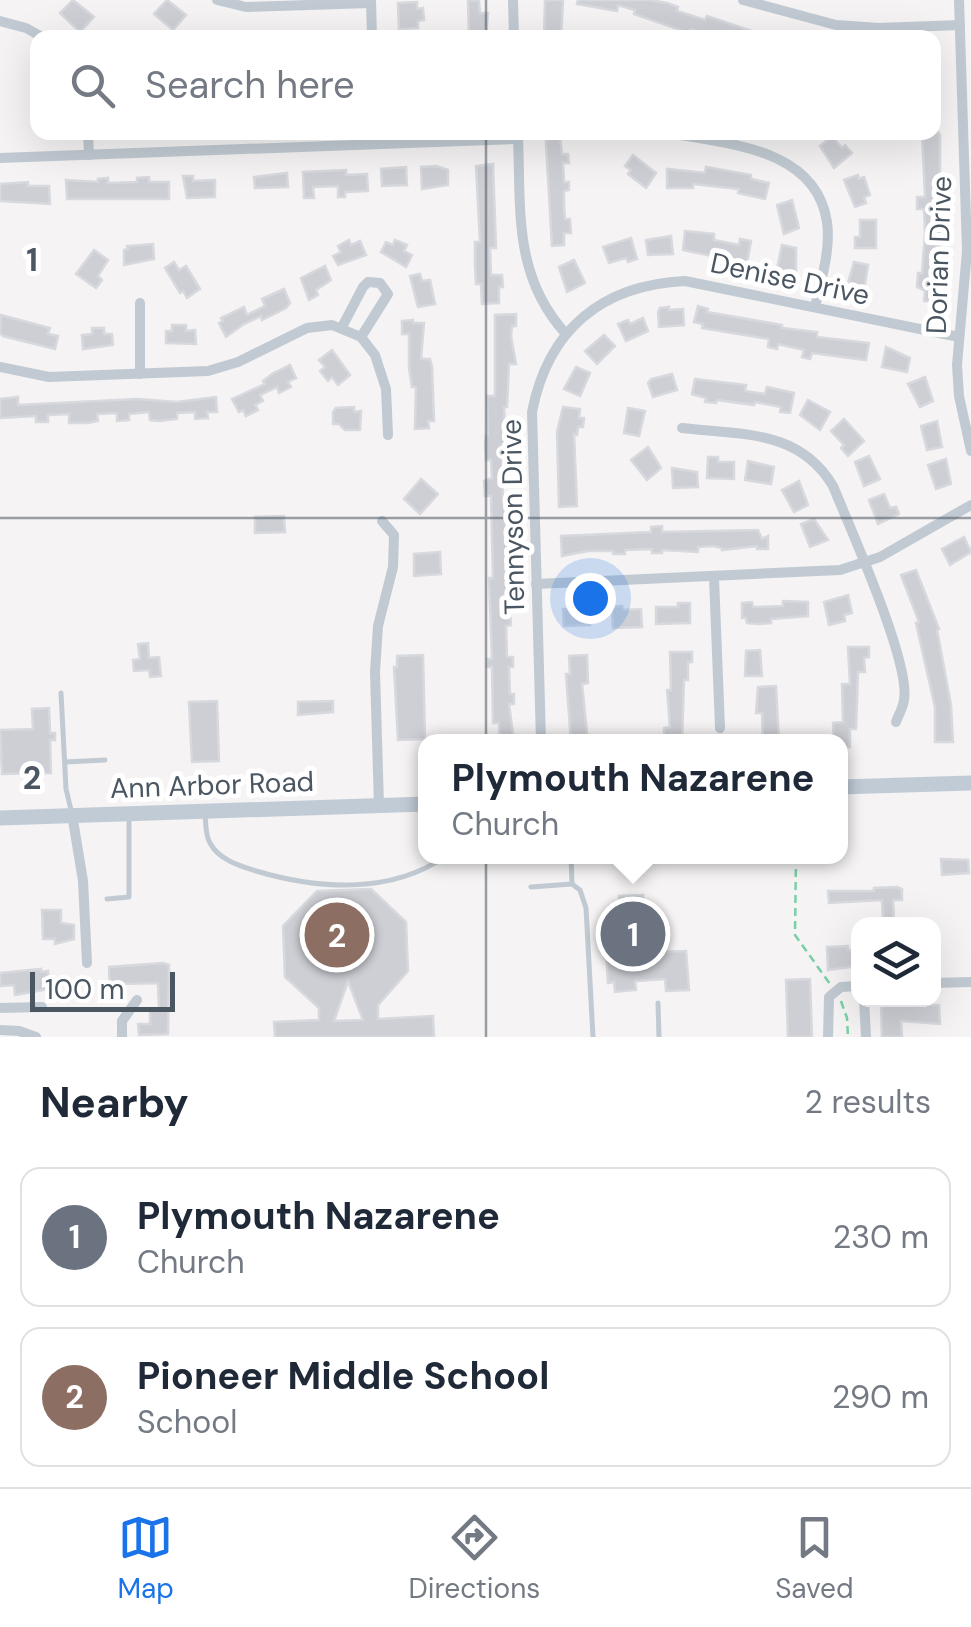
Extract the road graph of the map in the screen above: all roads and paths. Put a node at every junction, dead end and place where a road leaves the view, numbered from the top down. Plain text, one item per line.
1 (217, 0) edge
2 (513, 0) edge
3 (743, 0) edge
4 (960, 0) edge
5 (371, 1) edge
6 (0, 20) edge
7 (960, 25) junction
8 (30, 30) edge
9 (372, 30) edge
10 (514, 30) edge
11 (88, 140) edge
12 (342, 140) edge
13 (518, 140) edge
14 (706, 140) edge
15 (89, 155) junction
16 (0, 158) edge
17 (140, 303) dead end
18 (815, 307) junction
19 (342, 327) junction
20 (566, 334) junction
21 (959, 337) junction
22 (361, 338) junction
23 (0, 367) edge
24 (140, 374) junction
25 (682, 428) dead end
26 (388, 436) dead end
27 (971, 451) edge
28 (971, 505) edge
29 (382, 521) dead end
30 (863, 564) junction
31 (714, 578) junction
32 (536, 584) junction
33 (61, 693) dead end
34 (896, 722) dead end
35 (720, 728) dead end
36 (541, 734) edge
37 (105, 760) dead end
38 (65, 762) junction
39 (971, 783) edge
40 (848, 788) edge
41 (418, 804) edge
42 (379, 806) junction
43 (205, 810) junction
44 (129, 812) junction
45 (72, 814) junction
46 (0, 818) edge
47 (433, 864) edge
48 (571, 864) edge
49 (796, 864) edge
50 (572, 884) junction
51 (531, 886) dead end
52 (108, 899) dead end
53 (88, 964) dead end
54 (971, 982) edge
55 (941, 983) edge
56 (831, 985) dead end
57 (851, 986) edge
58 (838, 995) dead end
59 (137, 1000) dead end
60 (658, 1003) dead end
61 (42, 1007) dead end
62 (864, 1007) edge
63 (0, 1008) edge
64 (0, 1030) edge
65 (36, 1037) edge
66 (122, 1037) edge
67 (594, 1037) edge
68 (659, 1037) edge
69 (828, 1037) edge
70 (848, 1037) edge
71 (866, 1037) edge

1 - 5 street
2 - 10 street
3 - 7 street
4 - 7 street, Dorian Drive
5 - 9 street
6 - 8 street
7 - 21 street, Dorian Drive
11 - 15 street
12 - 15 street
13 - 20 street
14 - 18 street
15 - 16 street
17 - 24 street
18 - 20 street, Denise Drive
18 - 21 street, Denise Drive
19 - 22 street
19 - 22 street
19 - 24 street
20 - 32 street, Tennyson Drive
21 - 27 street, Dorian Drive
22 - 26 street
23 - 24 street
25 - 30 street
28 - 30 street
29 - 42 street
30 - 31 street
30 - 34 street
31 - 32 street
31 - 35 street
32 - 36 street, Tennyson Drive
33 - 38 lane
37 - 38 lane
38 - 45 lane
39 - 40 main road
41 - 42 main road, Ann Arbor Road
42 - 43 main road, Ann Arbor Road
43 - 44 main road, Ann Arbor Road
43 - 47 lane
44 - 45 main road, Ann Arbor Road
44 - 52 lane
45 - 46 main road, Ann Arbor Road
45 - 53 street
48 - 50 lane
49 - 56 path
50 - 51 lane
50 - 67 lane
54 - 55 street
57 - 69 street
58 - 70 path
59 - 66 street
60 - 68 lane
61 - 63 street
62 - 71 street
64 - 65 street

